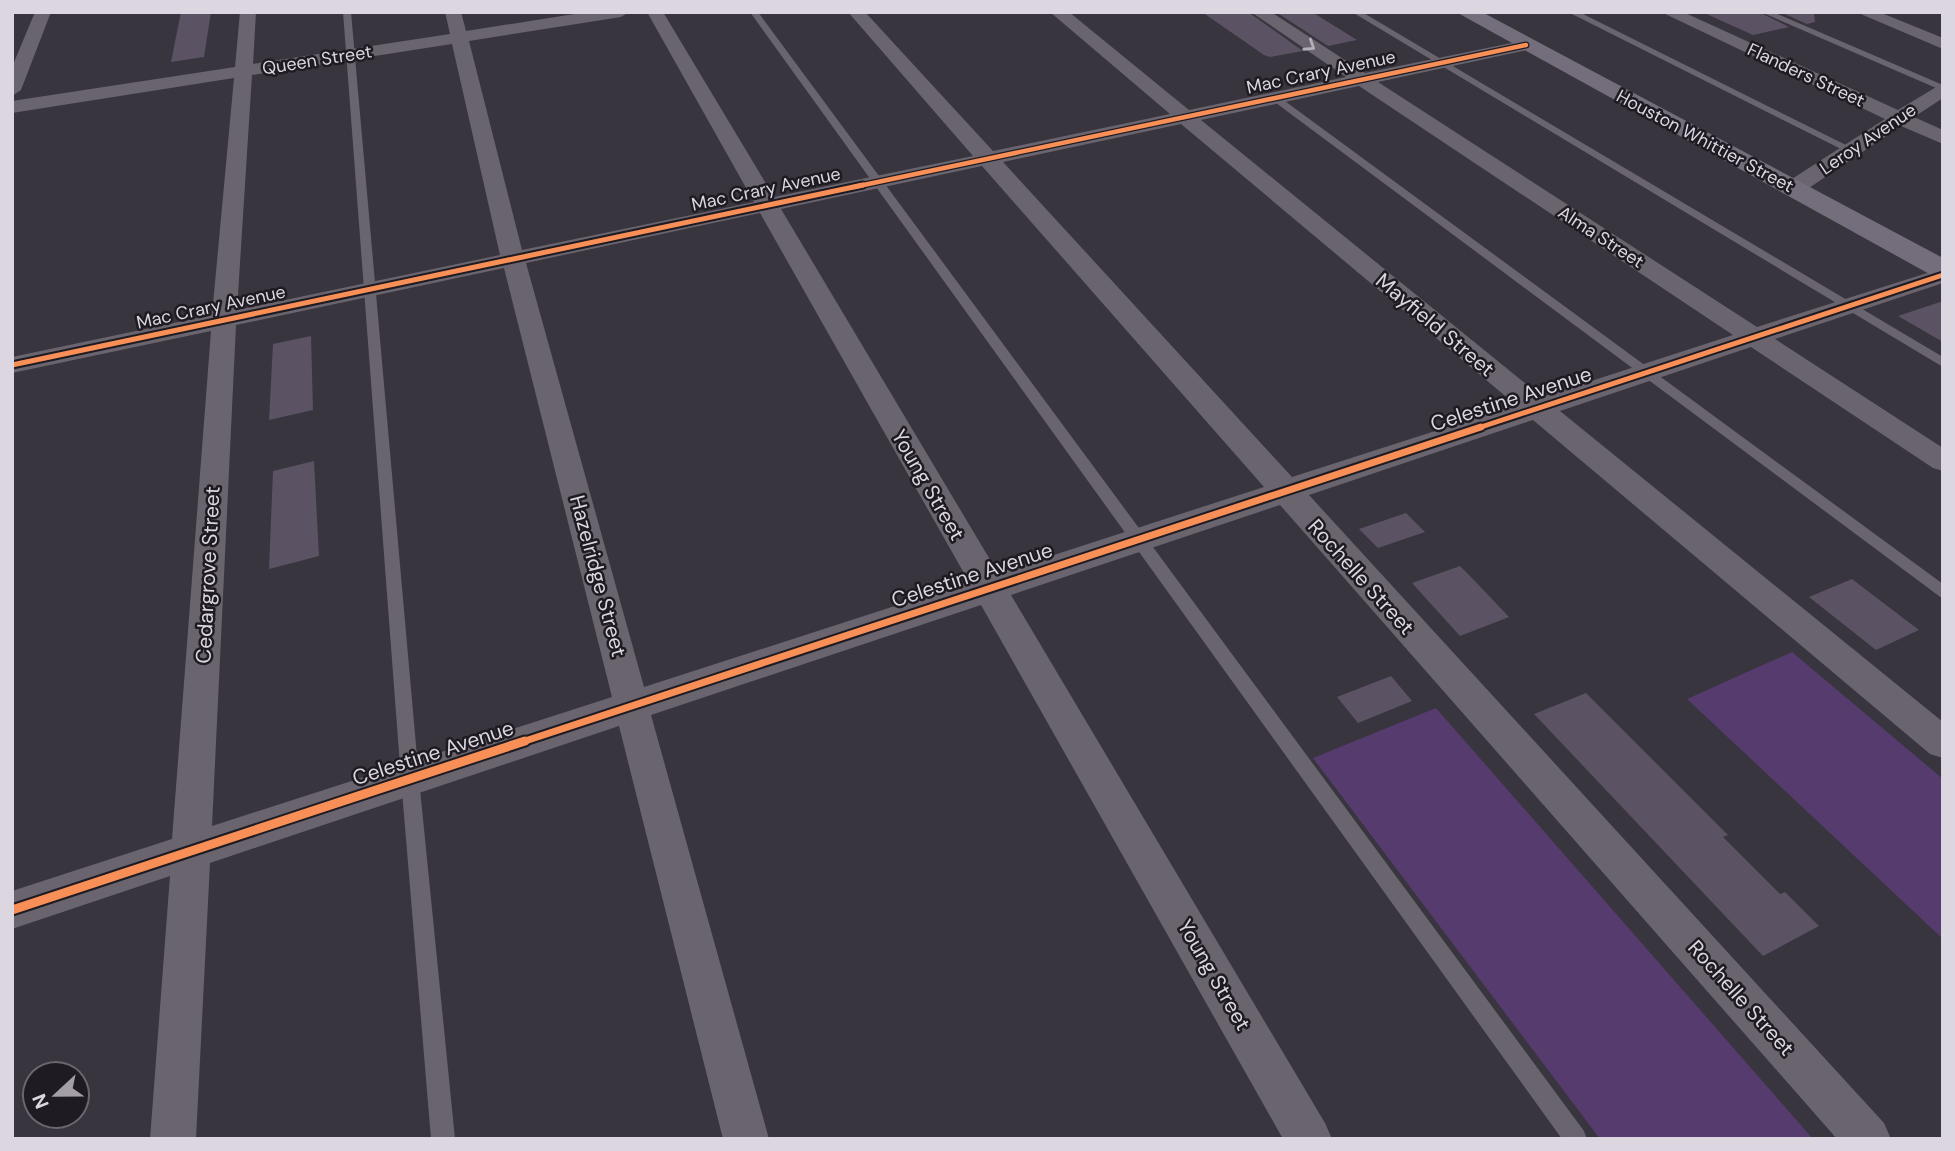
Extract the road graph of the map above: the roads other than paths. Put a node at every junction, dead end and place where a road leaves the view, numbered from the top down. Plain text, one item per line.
1 (43, 12) edge
2 (248, 12) edge
3 (347, 12) edge
4 (621, 12) edge
5 (655, 12) edge
6 (754, 12) edge
7 (856, 12) edge
8 (1058, 12) edge
9 (1259, 12) edge
10 (1356, 12) edge
11 (1466, 12) edge
12 (1572, 12) edge
13 (1670, 12) edge
14 (1765, 12) edge
15 (1864, 12) edge
16 (456, 25) edge
17 (1943, 44) edge
18 (1526, 45) junction
19 (351, 54) junction
20 (1441, 63) junction
21 (243, 71) junction
22 (1362, 80) junction
23 (1943, 89) edge
24 (12, 90) edge
25 (1275, 98) junction
26 (12, 107) edge
27 (1184, 117) junction
28 (1899, 118) junction
29 (1943, 138) edge
30 (1851, 150) junction
31 (986, 159) junction
32 (875, 182) junction
33 (1792, 189) junction
34 (765, 206) junction
35 (513, 259) junction
36 (1943, 270) edge
37 (1943, 275) edge
38 (369, 289) junction
39 (1847, 307) junction
40 (223, 320) junction
41 (1753, 337) junction
42 (1943, 363) edge
43 (12, 365) edge
44 (1644, 373) junction
45 (1536, 409) junction
46 (1943, 461) edge
47 (1283, 491) junction
48 (1138, 539) junction
49 (988, 588) junction
50 (1943, 593) edge
51 (632, 706) junction
52 (1943, 743) edge
53 (410, 779) junction
54 (192, 851) junction
55 (12, 910) edge
56 (173, 1139) edge
57 (443, 1139) edge
58 (746, 1139) edge
59 (1309, 1139) edge
60 (1576, 1139) edge
61 (1868, 1139) edge

1 - 24 street
2 - 21 street, Cedargrove Street
3 - 19 lane
4 - 16 street, Queen Street
5 - 34 street, Young Street
6 - 32 lane
7 - 31 street, Rochelle Street
8 - 27 street, Mayfield Street
9 -> 22 street, Alma Street
10 - 20 lane
11 - 18 street, Houston Whittier Street
12 - 30 lane
13 - 28 street, Flanders Street
14 - 23 lane
15 - 17 street
16 - 19 street, Queen Street
16 - 35 street, Hazelridge Street
18 - 20 street, Mac Crary Avenue
18 - 33 street, Houston Whittier Street
19 - 21 street, Queen Street
19 - 38 lane
20 - 22 street, Mac Crary Avenue
20 - 39 lane
21 - 26 street, Queen Street
21 - 40 street, Cedargrove Street
22 - 25 street, Mac Crary Avenue
22 - 41 street, Alma Street
23 - 28 street, Leroy Avenue
25 - 27 street, Mac Crary Avenue
25 - 44 lane
27 - 31 street, Mac Crary Avenue
27 - 45 street, Mayfield Street
28 - 29 street, Flanders Street
28 - 30 street, Leroy Avenue
30 - 33 street, Leroy Avenue
31 - 32 street, Mac Crary Avenue
31 - 47 street, Rochelle Street
32 - 34 street, Mac Crary Avenue
32 - 48 lane
33 - 36 street, Houston Whittier Street
34 - 35 street, Mac Crary Avenue
34 - 49 street, Young Street
35 - 38 street, Mac Crary Avenue
35 - 51 street, Hazelridge Street
37 - 39 street, Celestine Avenue
38 - 40 street, Mac Crary Avenue
38 - 53 lane
39 - 41 street, Celestine Avenue
39 - 42 lane
40 - 43 street, Mac Crary Avenue
40 - 54 street, Cedargrove Street
41 - 44 street, Celestine Avenue
41 - 46 street, Alma Street
44 - 45 street, Celestine Avenue
44 - 50 lane
45 - 47 street, Celestine Avenue
45 - 52 street, Mayfield Street
47 - 48 street, Celestine Avenue
47 - 61 street, Rochelle Street
48 - 49 street, Celestine Avenue
48 - 60 lane
49 - 51 street, Celestine Avenue
49 - 59 street, Young Street
51 - 53 street, Celestine Avenue
51 - 58 street, Hazelridge Street
53 - 54 street, Celestine Avenue
53 - 57 lane
54 - 55 street, Celestine Avenue
54 - 56 street, Cedargrove Street

